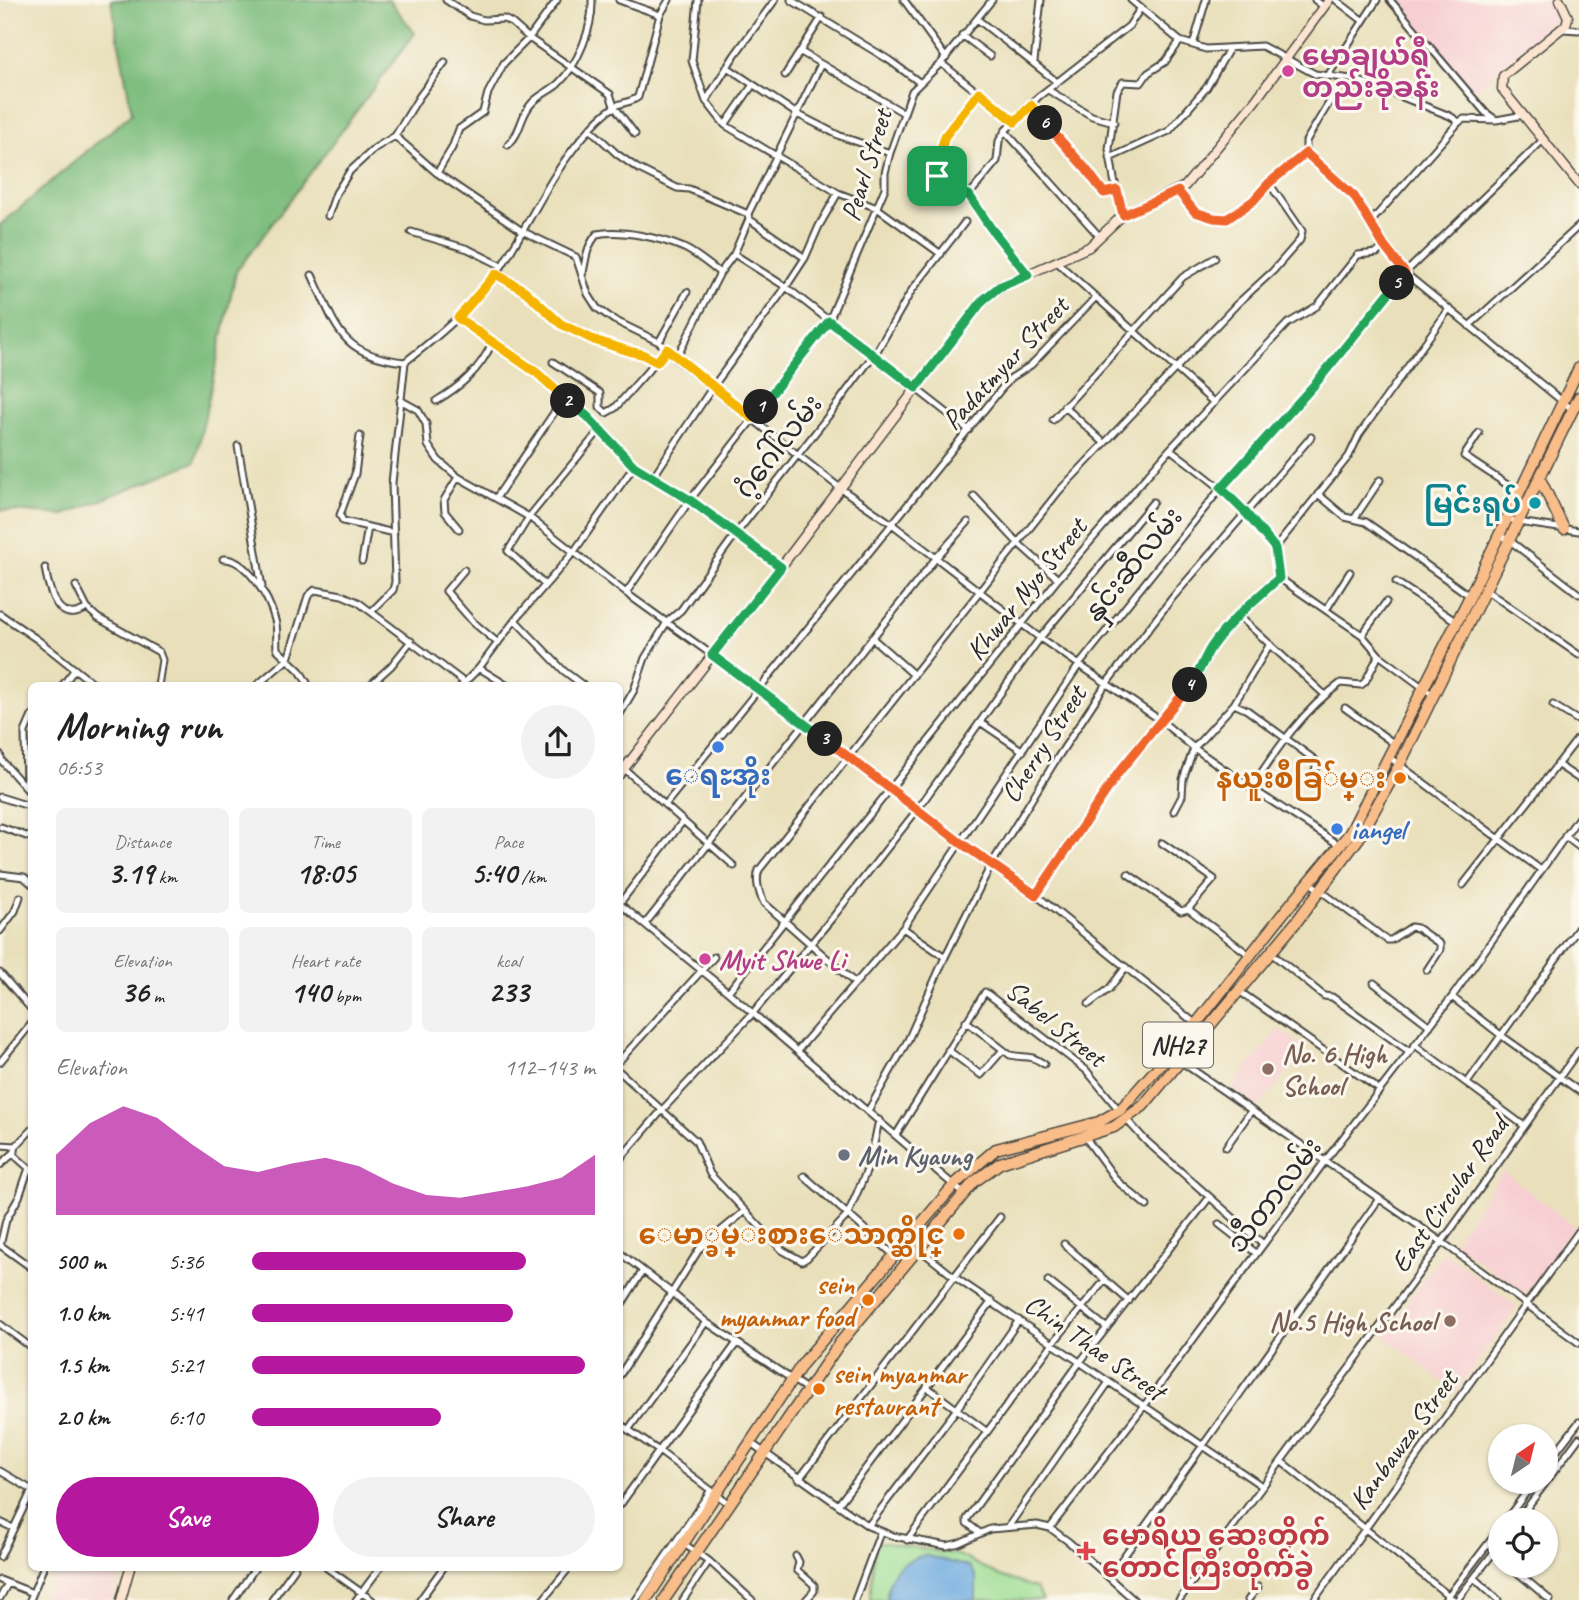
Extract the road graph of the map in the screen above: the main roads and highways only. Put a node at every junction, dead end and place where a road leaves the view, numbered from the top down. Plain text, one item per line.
1 (1579, 368) edge
2 (1579, 397) edge
3 (1540, 479) junction
4 (1564, 529) road end
5 (646, 1600) edge
6 (664, 1600) edge

1 - 5 highway, NH27
2 - 3 highway, NH27
3 - 4 highway
3 - 6 highway, NH27

